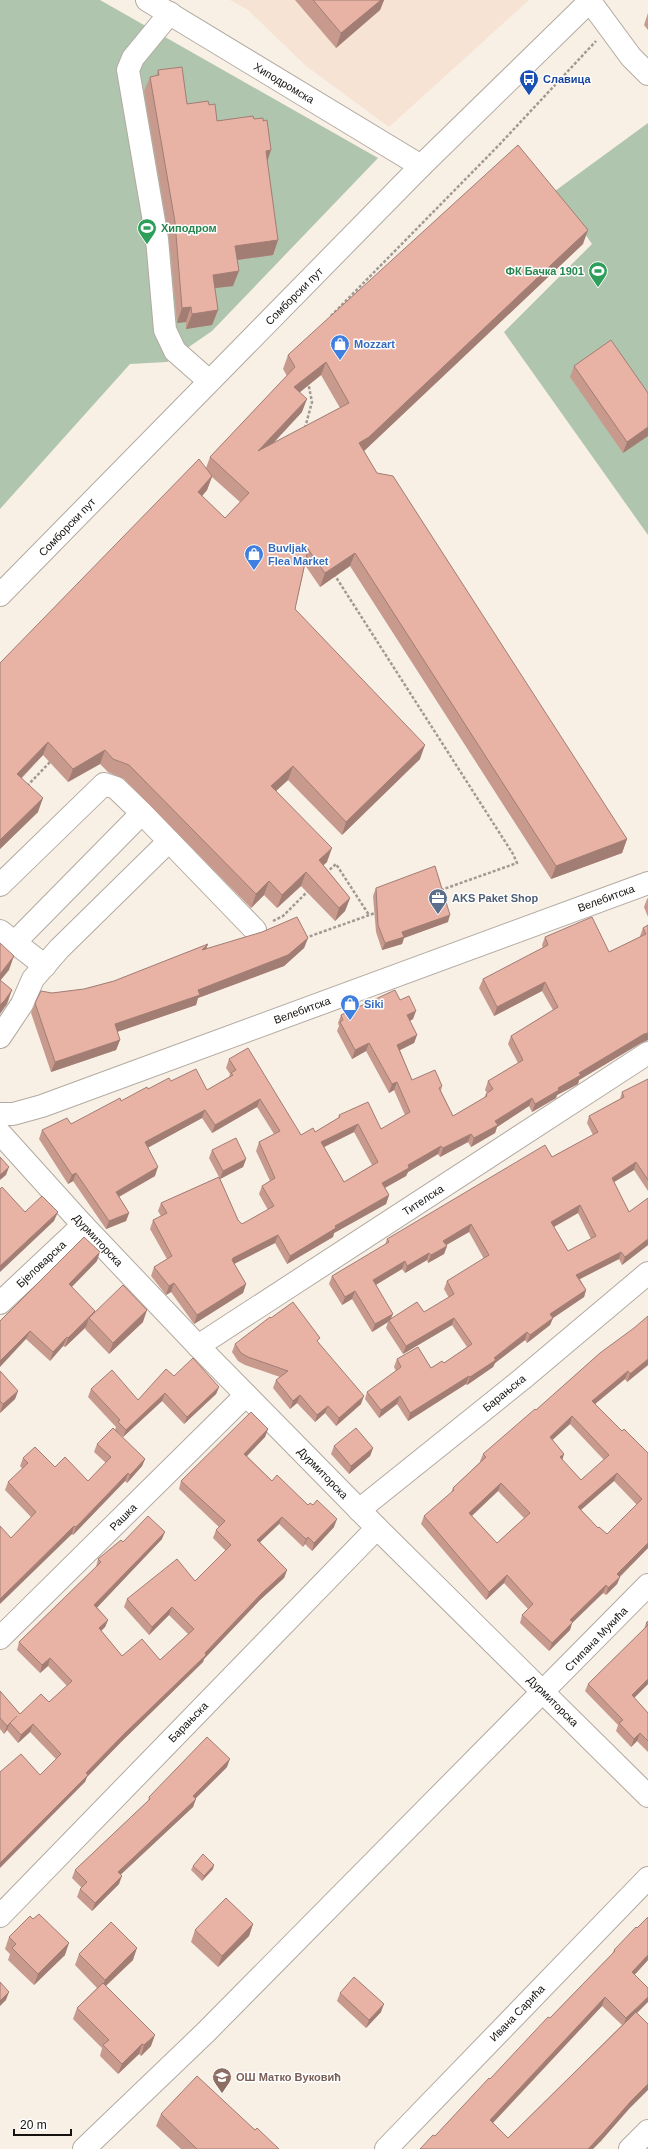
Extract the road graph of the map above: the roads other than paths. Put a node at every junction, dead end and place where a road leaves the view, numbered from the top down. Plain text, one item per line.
1 (147, 0) edge
2 (590, 0) edge
3 (170, 13) junction
4 (648, 74) edge
5 (421, 166) junction
6 (209, 382) junction
7 (0, 595) edge
8 (142, 813) junction
9 (169, 841) junction
10 (648, 883) edge
11 (0, 884) edge
12 (256, 930) road end
13 (7, 937) edge
14 (45, 966) junction
15 (0, 1037) edge
16 (648, 1053) edge
17 (7, 1114) edge
18 (3, 1137) edge
19 (83, 1225) junction
20 (648, 1273) edge
21 (0, 1303) edge
22 (198, 1346) junction
23 (246, 1395) junction
24 (359, 1510) junction
25 (377, 1528) junction
26 (648, 1585) edge
27 (0, 1638) edge
28 (544, 1692) junction
29 (648, 1796) edge
30 (648, 1878) edge
31 (0, 1916) edge
32 (648, 2131) edge
33 (84, 2149) edge
34 (386, 2149) edge
35 (630, 2149) edge

1 - 3 street, Хиподромска
2 - 4 street
2 - 5 street, Сомборски пут
3 - 5 street, Хиподромска
3 - 6 street
5 - 6 street, Сомборски пут
6 - 7 street, Сомборски пут
8 - 9 street
8 - 11 street
8 - 13 street
9 - 12 street
9 - 14 street
10 - 17 street, Велебитска
13 - 14 street
14 - 15 street
16 - 22 street, Тителска
17 - 18 street, Дурмиторска
18 - 19 street, Дурмиторска
19 - 21 street, Бјеловарска
19 - 22 street, Дурмиторска
20 - 24 street, Барањска
22 - 23 street, Дурмиторска
23 - 24 street, Дурмиторска
23 - 27 street, Рашка
24 - 25 street, Дурмиторска
25 - 28 street, Дурмиторска
25 - 31 street, Барањска
26 - 28 street, Стипана Мукића
28 - 29 street, Дурмиторска
28 - 33 street, Стипана Мукића
30 - 34 street, Ивана Сарића
32 - 35 street

